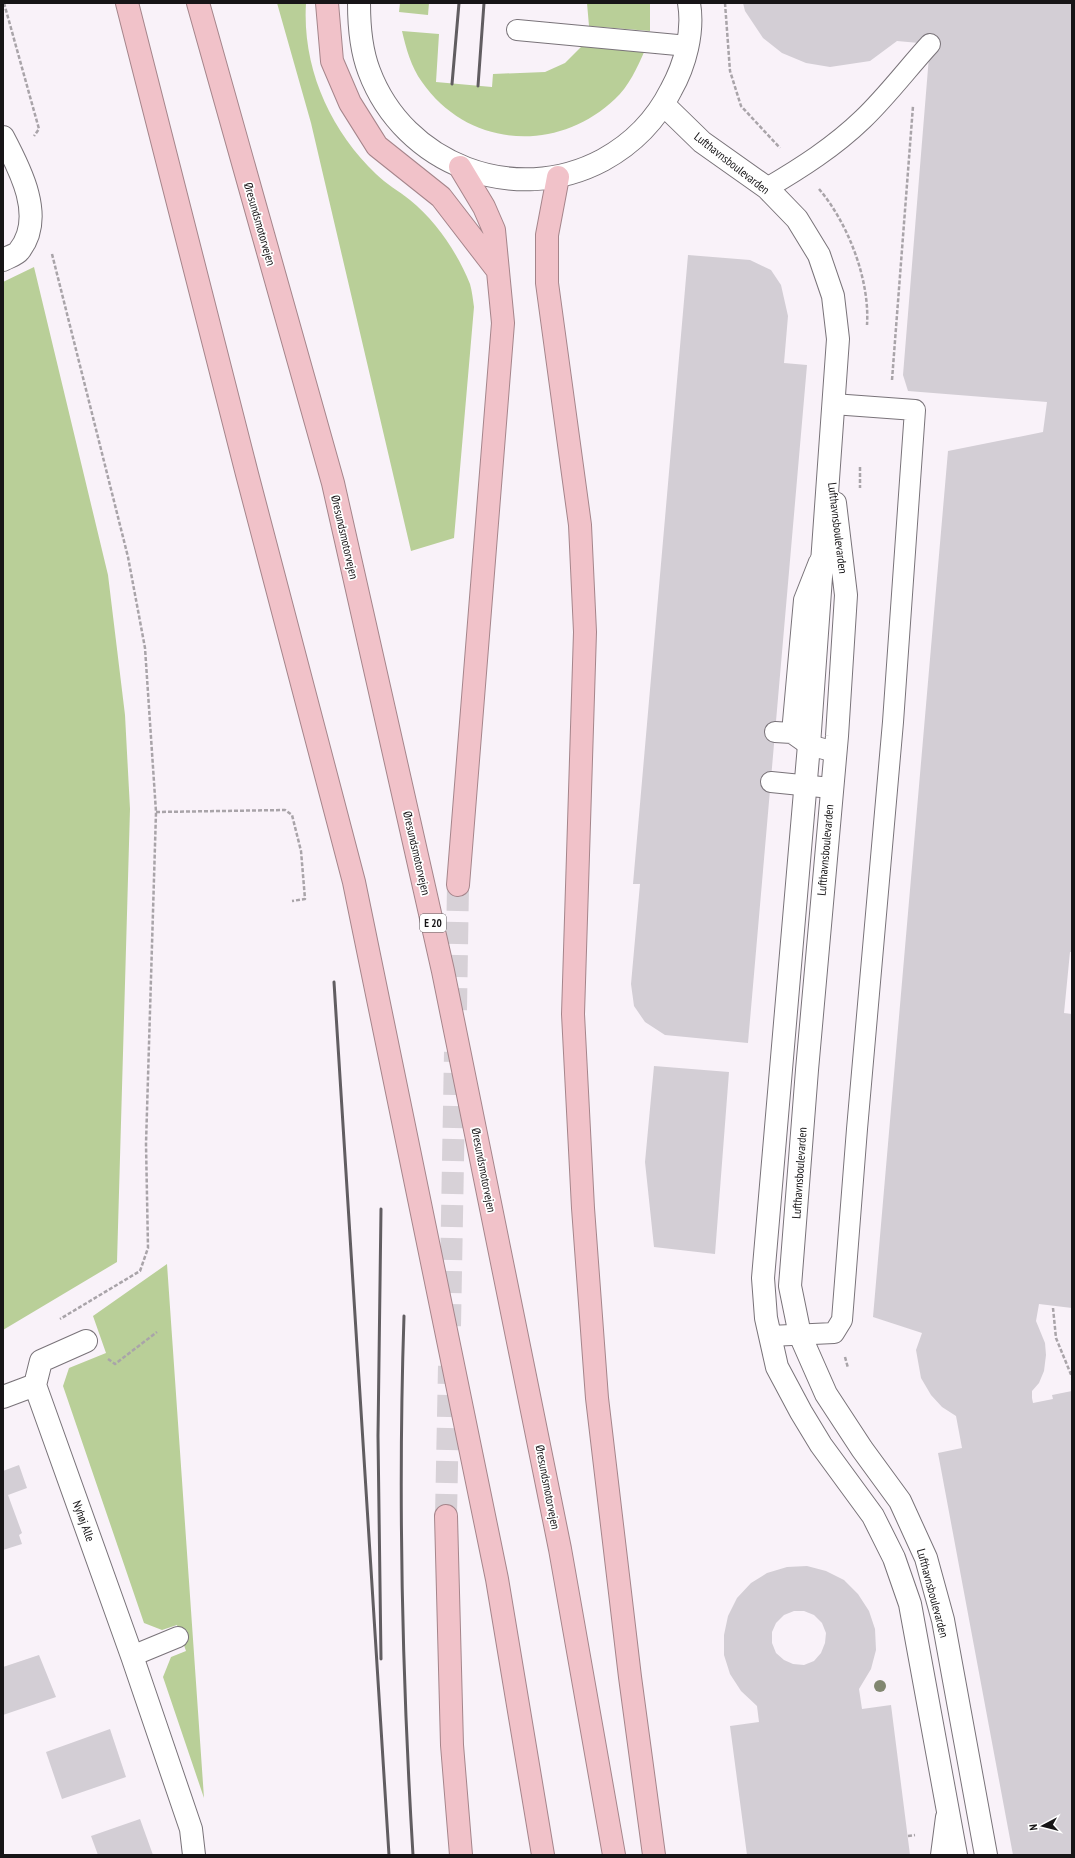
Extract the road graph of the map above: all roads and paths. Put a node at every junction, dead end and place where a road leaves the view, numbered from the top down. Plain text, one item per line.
1 (4, 3) edge
2 (127, 3) edge
3 (198, 3) edge
4 (327, 3) edge
5 (359, 3) edge
6 (689, 3) edge
7 (517, 30) dead end
8 (930, 44) dead end
9 (688, 46) junction
10 (914, 100) dead end
11 (664, 105) junction
12 (3, 137) edge
13 (16, 160) junction
14 (460, 167) junction
15 (558, 177) junction
16 (767, 188) junction
17 (52, 256) dead end
18 (3, 260) edge
19 (498, 271) junction
20 (833, 404) junction
21 (916, 410) junction
22 (829, 453) junction
23 (792, 737) junction
24 (835, 752) junction
25 (771, 782) dead end
26 (805, 784) junction
27 (831, 788) junction
28 (156, 812) junction
29 (458, 885) tunnel mouth
30 (292, 901) dead end
31 (148, 1248) dead end
32 (1053, 1308) dead end
33 (157, 1332) dead end
34 (800, 1335) junction
35 (770, 1336) junction
36 (86, 1341) joint
37 (1072, 1377) edge
38 (35, 1385) junction
39 (3, 1397) edge
40 (446, 1516) tunnel mouth
41 (178, 1637) dead end
42 (132, 1656) junction
43 (947, 1805) junction
44 (194, 1855) edge
45 (461, 1855) edge
46 (543, 1855) edge
47 (614, 1855) edge
48 (654, 1855) edge
49 (941, 1855) edge
50 (956, 1855) edge
51 (986, 1855) edge

1 - 13 path
2 - 46 highway
3 - 47 highway, Øresundsmotorvejen / E 20
4 - 19 highway
5 - 14 street
6 - 9 street
7 - 9 lane
8 - 16 lane
9 - 11 street
10 - 21 path
11 - 15 street
11 - 16 street, Lufthavnsboulevarden
12 - 13 street
13 - 18 street
14 - 15 street
14 - 19 highway
15 - 48 highway
16 - 20 street, Lufthavnsboulevarden
17 - 28 path
19 - 29 highway
20 - 21 lane
20 - 22 street, Lufthavnsboulevarden
21 - 34 lane
22 - 23 street, Lufthavnsboulevarden
22 - 24 street, Lufthavnsboulevarden
23 - 24 lane
23 - 26 street, Lufthavnsboulevarden
24 - 27 street, Lufthavnsboulevarden
25 - 26 lane
26 - 27 lane
26 - 35 street, Lufthavnsboulevarden
27 - 34 street, Lufthavnsboulevarden
28 - 30 path
28 - 31 path
32 - 37 path
33 - 36 path
34 - 35 lane
34 - 51 street, Lufthavnsboulevarden
35 - 43 street, Lufthavnsboulevarden
36 - 38 street
38 - 39 street
38 - 42 street, Nyhøj Alle
40 - 45 highway
41 - 42 lane
42 - 44 street, Nyhøj Alle
43 - 49 lane
43 - 50 street, Lufthavnsboulevarden

